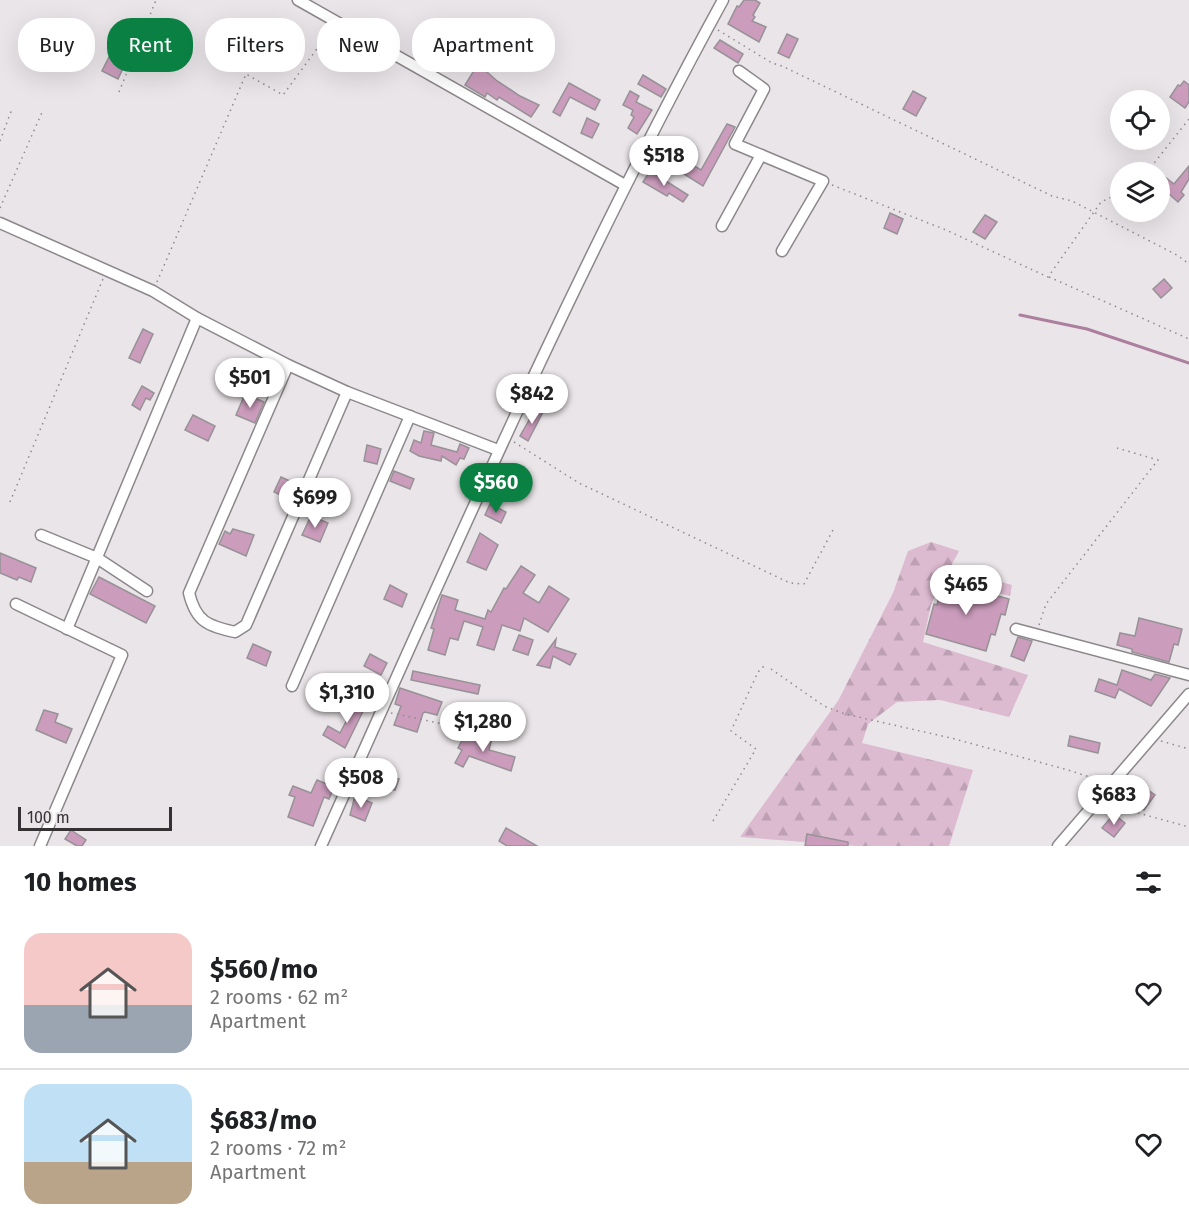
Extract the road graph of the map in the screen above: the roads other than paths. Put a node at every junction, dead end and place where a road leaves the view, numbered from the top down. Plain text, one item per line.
1 (298, 0) edge
2 (723, 0) edge
3 (312, 3) edge
4 (739, 71) dead end
5 (761, 154) junction
6 (626, 185) junction
7 (0, 223) edge
8 (722, 226) dead end
9 (782, 251) dead end
10 (197, 318) junction
11 (288, 365) junction
12 (347, 392) junction
13 (410, 416) junction
14 (498, 450) junction
15 (41, 535) dead end
16 (97, 558) junction
17 (147, 591) dead end
18 (16, 604) dead end
19 (68, 629) junction
20 (1016, 629) dead end
21 (1189, 675) edge
22 (292, 686) dead end
23 (1188, 698) edge
24 (40, 846) edge
25 (321, 846) edge
26 (1059, 846) edge

1 - 3 street
2 - 6 street
3 - 6 street
4 - 5 street
5 - 8 street
5 - 9 street
6 - 14 street
7 - 10 street
10 - 11 street
10 - 16 street
11 - 12 street
11 - 12 street
12 - 13 street
13 - 14 street
13 - 22 street
14 - 25 street
15 - 16 street
16 - 17 street
16 - 19 street
18 - 19 street
19 - 24 street
20 - 21 street
23 - 26 street

